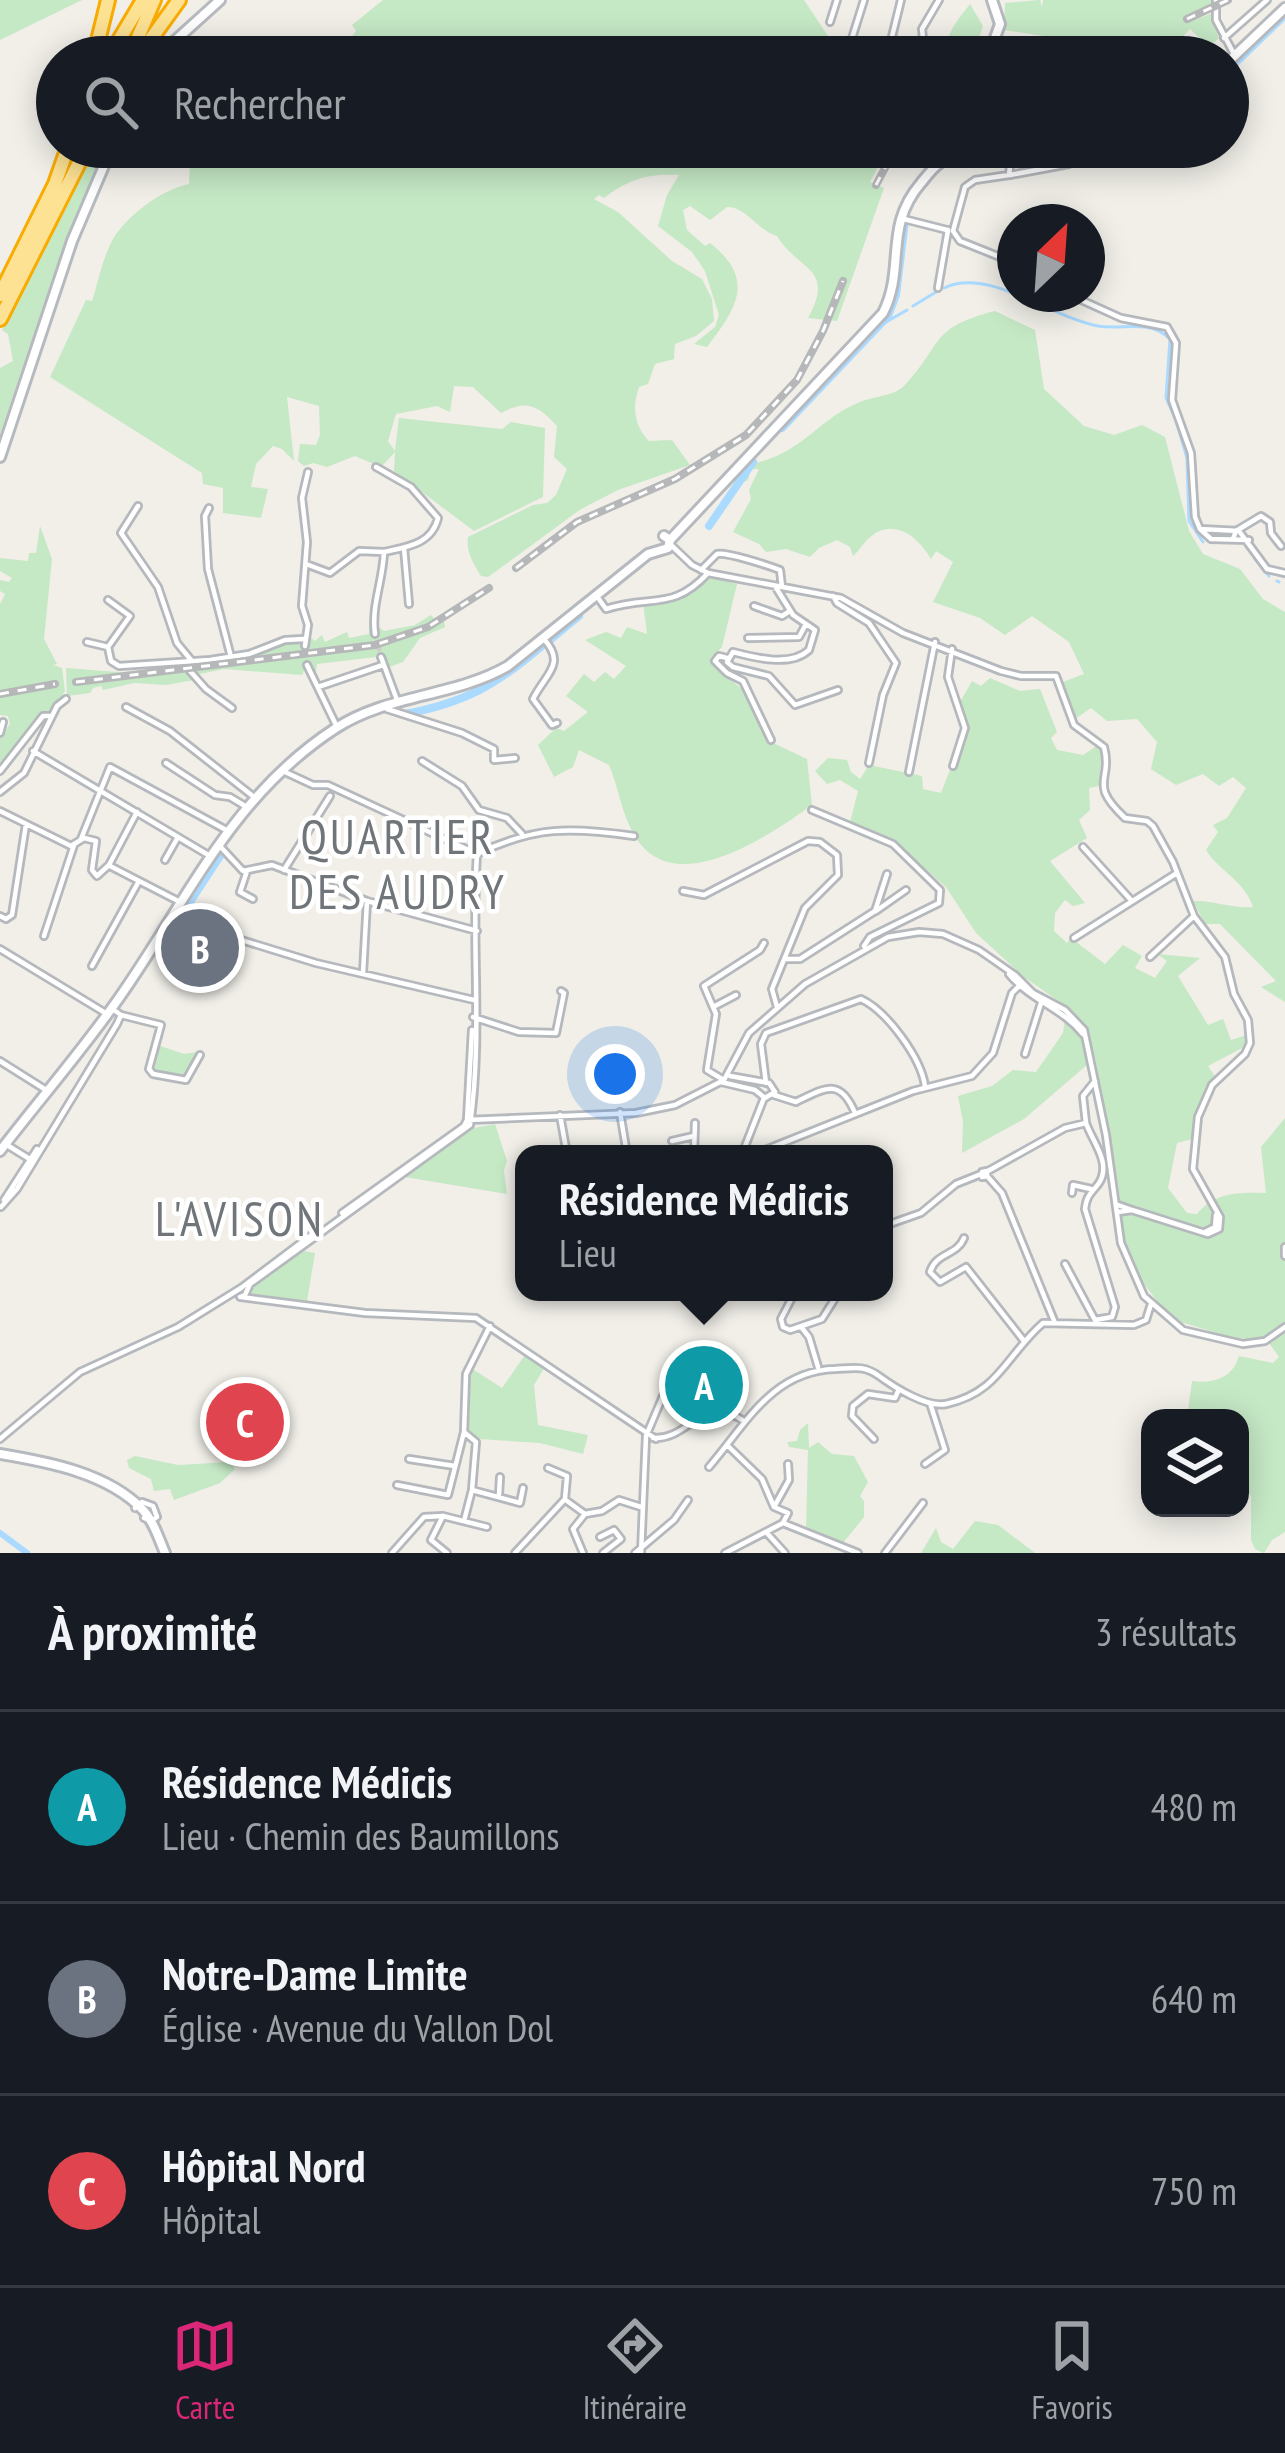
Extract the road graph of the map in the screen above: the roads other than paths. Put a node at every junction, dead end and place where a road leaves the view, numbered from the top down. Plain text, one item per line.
1 (108, 0) edge
2 (143, 0) edge
3 (154, 0) edge
4 (179, 0) edge
5 (218, 0) edge
6 (836, 0) edge
7 (864, 0) edge
8 (902, 0) edge
9 (939, 0) edge
10 (990, 0) edge
11 (1216, 0) edge
12 (1267, 0) edge
13 (1285, 8) edge
14 (830, 22) dead end
15 (99, 36) edge
16 (122, 36) edge
17 (141, 36) edge
18 (151, 36) edge
19 (178, 36) edge
20 (853, 36) edge
21 (892, 36) edge
22 (923, 36) edge
23 (997, 36) edge
24 (1223, 36) edge
25 (1226, 36) edge
26 (1249, 41) edge
27 (61, 168) edge
28 (76, 168) edge
29 (101, 168) edge
30 (102, 168) edge
31 (935, 168) edge
32 (1010, 168) edge
33 (1048, 168) edge
34 (1010, 175) junction
35 (900, 218) junction
36 (950, 231) junction
37 (997, 255) edge
38 (938, 288) dead end
39 (0, 296) edge
40 (1105, 311) edge
41 (0, 319) edge
42 (0, 447) edge
43 (0, 457) edge
44 (376, 467) dead end
45 (308, 472) dead end
46 (138, 506) dead end
47 (209, 508) dead end
48 (1200, 529) junction
49 (1236, 531) junction
50 (1233, 539) junction
51 (1249, 540) junction
52 (664, 543) junction
53 (1281, 546) dead end
54 (404, 548) junction
55 (384, 552) junction
56 (305, 564) junction
57 (705, 572) junction
58 (1285, 573) edge
59 (779, 587) junction
60 (596, 596) junction
61 (833, 596) junction
62 (108, 600) dead end
63 (410, 604) dead end
64 (754, 606) dead end
65 (790, 611) junction
66 (797, 620) junction
67 (806, 624) junction
68 (793, 629) dead end
69 (375, 634) tunnel mouth
70 (543, 638) junction
71 (748, 638) dead end
72 (87, 642) dead end
73 (935, 642) junction
74 (108, 647) junction
75 (952, 649) junction
76 (231, 657) junction
77 (381, 657) tunnel mouth
78 (727, 658) junction
79 (190, 664) junction
80 (307, 665) dead end
81 (383, 665) junction
82 (318, 686) junction
83 (838, 690) dead end
84 (66, 699) dead end
85 (397, 700) junction
86 (385, 704) junction
87 (126, 707) dead end
88 (232, 708) dead end
89 (52, 716) junction
90 (3, 722) dead end
91 (557, 723) dead end
92 (337, 727) junction
93 (0, 733) edge
94 (771, 740) dead end
95 (33, 751) junction
96 (515, 758) dead end
97 (422, 760) dead end
98 (166, 763) dead end
99 (869, 764) dead end
100 (283, 766) junction
101 (952, 766) dead end
102 (0, 771) edge
103 (909, 772) dead end
104 (99, 790) junction
105 (0, 792) edge
106 (330, 796) dead end
107 (254, 797) junction
108 (245, 806) junction
109 (812, 810) dead end
110 (0, 811) edge
111 (137, 812) junction
112 (26, 824) junction
113 (228, 831) junction
114 (522, 834) junction
115 (634, 836) dead end
116 (178, 837) junction
117 (81, 839) junction
118 (218, 844) junction
119 (74, 845) junction
120 (1083, 847) dead end
121 (477, 854) junction
122 (210, 856) junction
123 (164, 860) dead end
124 (109, 866) junction
125 (284, 870) junction
126 (247, 871) junction
127 (1177, 873) junction
128 (887, 874) dead end
129 (140, 881) junction
130 (906, 890) dead end
131 (683, 891) dead end
132 (253, 899) dead end
133 (367, 901) junction
134 (1131, 901) junction
135 (180, 902) junction
136 (875, 911) junction
137 (0, 916) edge
138 (1194, 916) junction
139 (169, 922) junction
140 (477, 931) junction
141 (44, 935) dead end
142 (1074, 938) dead end
143 (764, 943) dead end
144 (0, 949) edge
145 (861, 950) junction
146 (1150, 957) dead end
147 (785, 959) junction
148 (92, 966) dead end
149 (363, 973) junction
150 (1020, 985) junction
151 (561, 991) dead end
152 (736, 995) dead end
153 (474, 1000) junction
154 (1043, 1000) junction
155 (715, 1006) junction
156 (777, 1007) junction
157 (109, 1011) junction
158 (121, 1015) junction
159 (473, 1021) junction
160 (1025, 1054) dead end
161 (200, 1055) dead end
162 (0, 1060) edge
163 (724, 1079) junction
164 (1095, 1081) junction
165 (926, 1086) junction
166 (763, 1089) junction
167 (46, 1090) junction
168 (774, 1095) junction
169 (620, 1112) junction
170 (855, 1113) junction
171 (560, 1115) junction
172 (469, 1120) junction
173 (694, 1123) dead end
174 (1087, 1123) junction
175 (0, 1132) edge
176 (694, 1136) junction
177 (672, 1141) dead end
178 (5, 1145) edge
179 (565, 1145) edge
180 (626, 1145) edge
181 (694, 1145) edge
182 (745, 1145) edge
183 (777, 1145) edge
184 (32, 1160) junction
185 (985, 1174) junction
186 (1091, 1189) junction
187 (1072, 1193) dead end
188 (1, 1208) edge
189 (1118, 1209) junction
190 (893, 1223) edge
191 (964, 1238) dead end
192 (1285, 1247) edge
193 (1285, 1256) edge
194 (1065, 1264) dead end
195 (242, 1292) junction
196 (791, 1301) edge
197 (833, 1301) edge
198 (1151, 1304) junction
199 (1112, 1320) junction
200 (1055, 1324) junction
201 (490, 1326) junction
202 (1285, 1327) edge
203 (802, 1328) junction
204 (1024, 1341) junction
205 (818, 1369) junction
206 (899, 1389) junction
207 (663, 1396) dead end
208 (930, 1403) junction
209 (744, 1421) junction
210 (464, 1432) junction
211 (647, 1434) junction
212 (0, 1439) edge
213 (874, 1439) dead end
214 (728, 1446) junction
215 (3, 1455) edge
216 (409, 1460) dead end
217 (788, 1464) dead end
218 (925, 1464) dead end
219 (455, 1466) junction
220 (709, 1467) dead end
221 (548, 1468) dead end
222 (500, 1477) dead end
223 (397, 1485) dead end
224 (523, 1488) dead end
225 (472, 1490) junction
226 (499, 1497) junction
227 (642, 1498) junction
228 (565, 1499) junction
229 (688, 1500) dead end
230 (632, 1503) junction
231 (923, 1503) dead end
232 (641, 1507) junction
233 (774, 1507) junction
234 (585, 1514) junction
235 (443, 1516) junction
236 (464, 1522) junction
237 (783, 1523) junction
238 (487, 1527) dead end
239 (766, 1532) junction
240 (600, 1537) dead end
241 (639, 1551) edge
242 (164, 1553) edge
243 (392, 1553) edge
244 (447, 1553) edge
245 (515, 1553) edge
246 (583, 1553) edge
247 (603, 1553) edge
248 (725, 1553) edge
249 (785, 1553) edge
250 (858, 1553) edge
251 (885, 1553) edge

1 - 15 highway
2 - 16 highway
3 - 17 highway
4 - 18 highway
5 - 19 main road
6 - 14 street
7 - 20 street
8 - 21 street
9 - 22 street
10 - 23 main road
11 - 24 street
12 - 25 street
13 - 26 main road
27 - 39 highway
28 - 41 highway
29 - 42 main road
30 - 43 main road
31 - 35 main road
32 - 34 street
33 - 34 street
34 - 36 street
35 - 36 street
35 - 52 main road
36 - 37 street
36 - 38 street
40 - 48 street
44 - 54 street
45 - 56 street
46 - 79 street
47 - 76 street
48 - 49 street
48 - 50 street
49 - 50 street
49 - 51 street
49 - 53 street
50 - 51 street
51 - 58 street
52 - 57 street
52 - 60 main road
54 - 55 street
54 - 63 street
55 - 56 street
55 - 69 street
56 - 76 street
57 - 59 street
57 - 59 street
57 - 60 street
59 - 61 street
59 - 65 street
60 - 70 main road
61 - 73 street
61 - 99 street
62 - 74 street
64 - 65 street
65 - 66 street
66 - 67 street
66 - 68 street
67 - 71 street
67 - 78 street
70 - 85 main road
70 - 91 street
72 - 74 street
73 - 75 street
73 - 103 street
74 - 79 street
75 - 101 street
75 - 127 street
76 - 79 street
77 - 81 street
78 - 83 street
78 - 94 street
79 - 88 street
80 - 82 street
81 - 82 street
81 - 85 street
82 - 92 street
84 - 89 street
85 - 86 main road
86 - 92 main road
86 - 96 street
87 - 107 street
89 - 95 street
89 - 102 street
90 - 93 street
92 - 100 main road
95 - 104 street
95 - 105 street
97 - 114 street
98 - 108 street
100 - 107 main road
100 - 121 street
104 - 111 street
104 - 113 street
104 - 117 street
106 - 125 street
107 - 108 main road
108 - 113 main road
109 - 145 street
110 - 112 street
111 - 116 street
111 - 124 street
112 - 119 street
112 - 137 street
113 - 118 main road
114 - 115 street
114 - 121 street
116 - 122 street
116 - 123 street
117 - 119 street
117 - 124 street
118 - 122 main road
118 - 126 street
119 - 141 street
120 - 134 street
121 - 140 street
122 - 135 main road
124 - 129 street
125 - 126 street
125 - 133 street
126 - 132 street
127 - 134 street
127 - 138 street
128 - 136 street
129 - 135 street
129 - 148 street
130 - 136 street
131 - 147 street
133 - 140 street
133 - 149 street
134 - 142 street
135 - 139 main road
136 - 147 street
138 - 146 street
138 - 189 street
139 - 149 street
139 - 157 main road
140 - 153 street
143 - 155 street
144 - 157 street
145 - 150 street
145 - 156 street
147 - 156 street
149 - 153 street
150 - 154 street
150 - 165 street
151 - 159 street
152 - 155 street
153 - 159 street
154 - 160 street
154 - 164 street
155 - 163 street
156 - 163 street
157 - 158 street
157 - 167 main road
158 - 161 street
158 - 184 street
159 - 172 street
162 - 167 street
163 - 166 street
163 - 169 street
164 - 174 street
164 - 189 street
165 - 166 street
165 - 170 street
166 - 168 street
166 - 168 street
166 - 182 street
167 - 178 main road
168 - 170 street
169 - 171 street
169 - 180 street
170 - 183 street
171 - 172 street
171 - 179 street
172 - 195 street
173 - 176 street
174 - 185 street
174 - 186 street
175 - 178 street
176 - 177 street
176 - 181 street
178 - 184 street
184 - 188 street
185 - 190 street
185 - 200 street
186 - 187 street
186 - 199 street
189 - 198 street
191 - 204 street
192 - 193 street
194 - 199 street
195 - 201 street
195 - 212 street
196 - 203 street
197 - 203 street
198 - 199 street
198 - 202 street
199 - 200 street
200 - 204 street
201 - 210 street
201 - 211 street
203 - 205 street
204 - 208 street
205 - 206 street
205 - 209 street
206 - 208 street
206 - 213 street
207 - 211 street
208 - 218 street
209 - 211 street
209 - 214 street
210 - 219 street
210 - 225 street
211 - 227 street
212 - 215 street
214 - 220 street
214 - 233 street
215 - 242 main road
216 - 219 street
217 - 233 street
219 - 223 street
221 - 228 street
222 - 226 street
224 - 226 street
225 - 226 street
225 - 236 street
227 - 230 street
227 - 232 street
228 - 234 street
228 - 245 street
229 - 241 street
230 - 232 street
230 - 234 street
231 - 251 street
232 - 241 street
233 - 237 street
234 - 246 street
235 - 236 street
235 - 243 street
235 - 244 street
236 - 238 street
237 - 239 street
237 - 250 street
239 - 248 street
239 - 249 street
240 - 247 street

